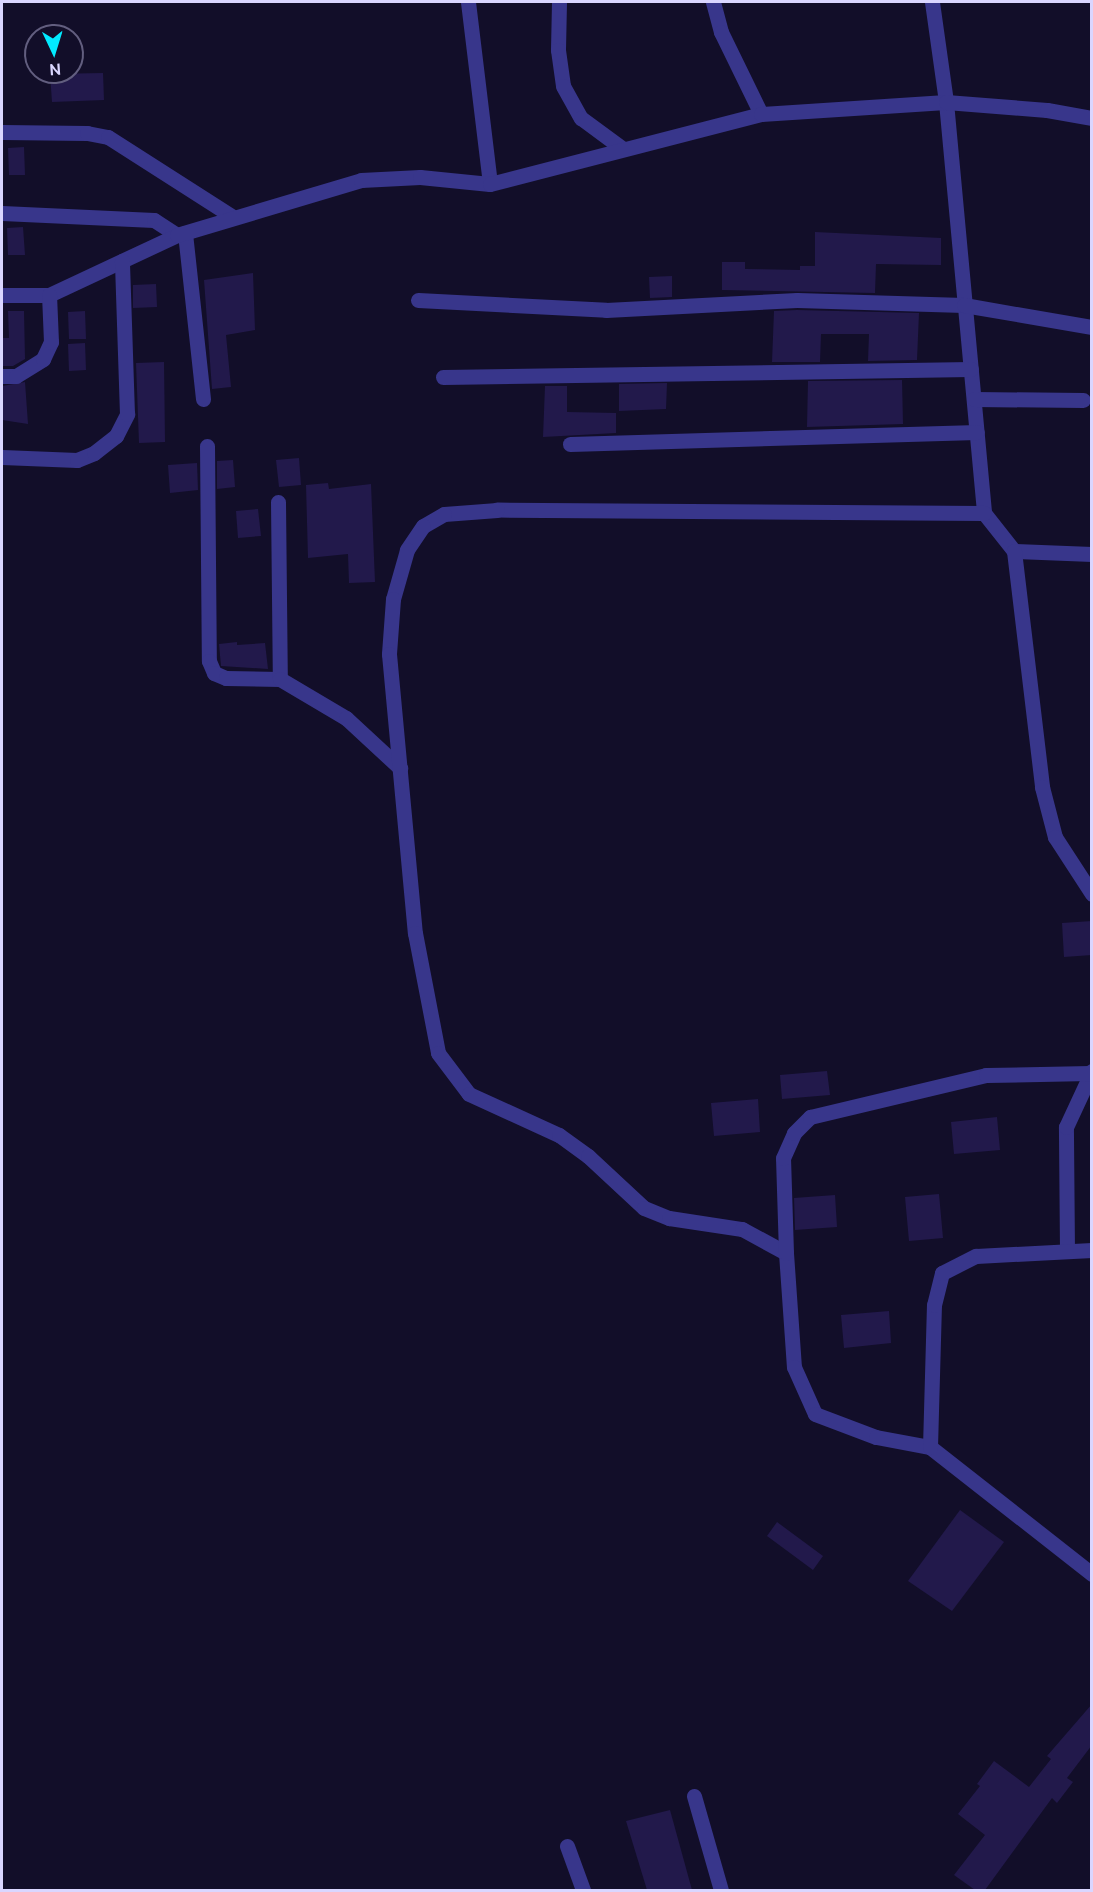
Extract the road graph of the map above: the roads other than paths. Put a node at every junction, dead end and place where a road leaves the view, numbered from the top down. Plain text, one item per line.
1 (468, 2) edge
2 (559, 2) edge
3 (714, 2) edge
4 (932, 2) edge
5 (946, 102) junction
6 (761, 114) junction
7 (1092, 118) edge
8 (2, 132) edge
9 (623, 148) junction
10 (490, 184) junction
11 (2, 213) edge
12 (233, 218) junction
13 (181, 234) junction
14 (122, 261) junction
15 (2, 295) edge
16 (50, 295) junction
17 (418, 300) dead end
18 (964, 305) junction
19 (1092, 327) edge
20 (970, 369) junction
21 (2, 376) edge
22 (443, 377) dead end
23 (203, 399) dead end
24 (974, 399) junction
25 (1083, 400) dead end
26 (977, 432) junction
27 (570, 444) dead end
28 (207, 446) dead end
29 (2, 457) edge
30 (278, 502) dead end
31 (984, 513) junction
32 (1014, 551) junction
33 (1092, 554) edge
34 (280, 679) junction
35 (400, 768) junction
36 (1092, 894) edge
37 (1091, 1072) edge
38 (1092, 1250) edge
39 (1067, 1251) junction
40 (786, 1253) junction
41 (930, 1447) junction
42 (1092, 1574) edge
43 (694, 1796) dead end
44 (567, 1846) dead end
45 (583, 1890) edge
46 (721, 1890) edge

1 - 10 street
2 - 9 street
3 - 6 street
4 - 5 street
5 - 6 street
5 - 7 street
5 - 18 street
6 - 9 street
8 - 12 street
9 - 10 street
10 - 12 street
11 - 13 street
12 - 13 street
13 - 14 street
13 - 23 street
14 - 16 street
14 - 29 street
15 - 16 street
16 - 21 street
17 - 18 street
18 - 19 street
18 - 20 street
20 - 22 street
20 - 24 street
24 - 25 street
24 - 26 street
26 - 27 street
26 - 31 street
28 - 34 street
30 - 34 street
31 - 32 street
31 - 35 street
32 - 33 street
32 - 36 street
34 - 35 street
35 - 40 street
37 - 39 street
37 - 40 street
38 - 39 street
39 - 41 street
40 - 41 street
41 - 42 street
43 - 46 street
44 - 45 street

